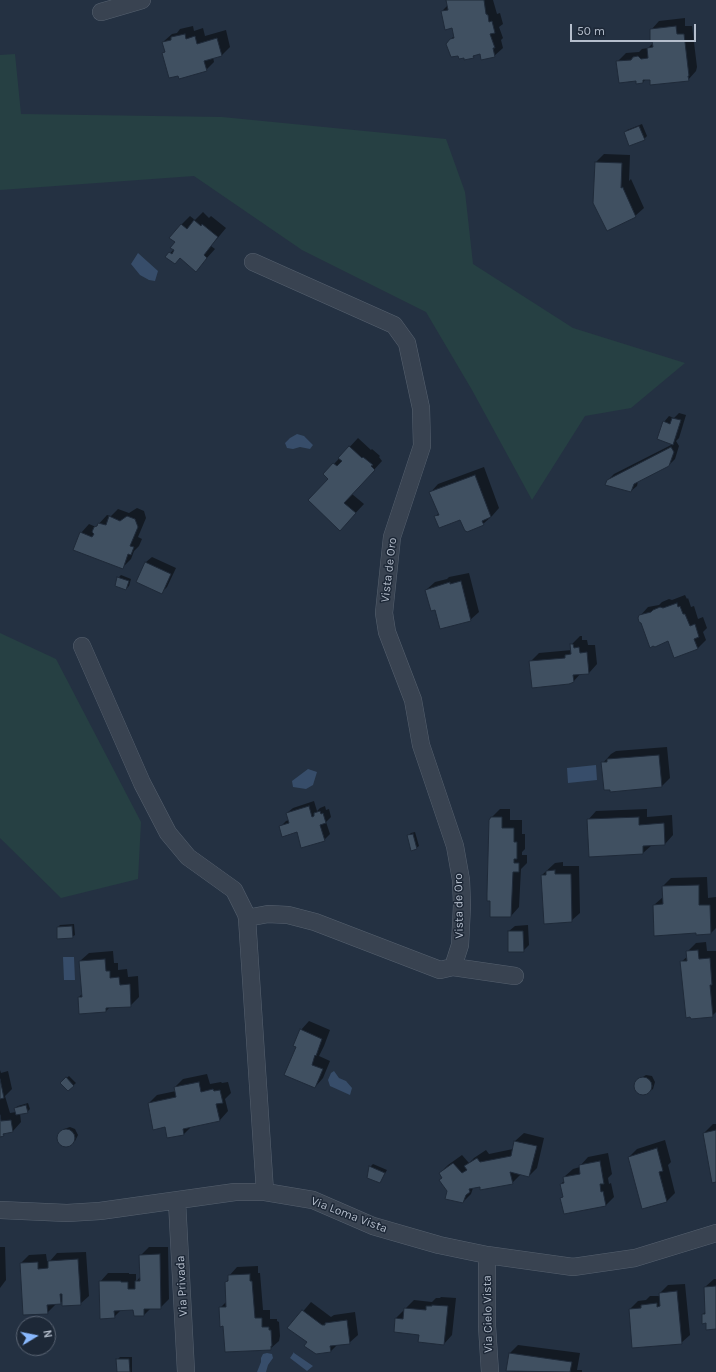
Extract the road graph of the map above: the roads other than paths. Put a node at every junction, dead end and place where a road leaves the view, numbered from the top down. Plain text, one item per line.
1 (142, 0) edge
2 (101, 12) dead end
3 (253, 262) dead end
4 (82, 646) dead end
5 (247, 918) junction
6 (453, 967) junction
7 (515, 976) dead end
8 (266, 1192) junction
9 (177, 1200) junction
10 (0, 1210) edge
11 (716, 1233) edge
12 (487, 1255) junction
13 (186, 1372) edge
14 (490, 1372) edge

1 - 2 street
3 - 6 street, Vista de Oro
4 - 5 street
5 - 6 street
5 - 8 street
6 - 7 street
8 - 9 street, Via Loma Vista
8 - 12 street, Via Loma Vista
9 - 10 street, Via Loma Vista
9 - 13 street, Via Privada
11 - 12 street, Via Loma Vista
12 - 14 street, Via Cielo Vista

